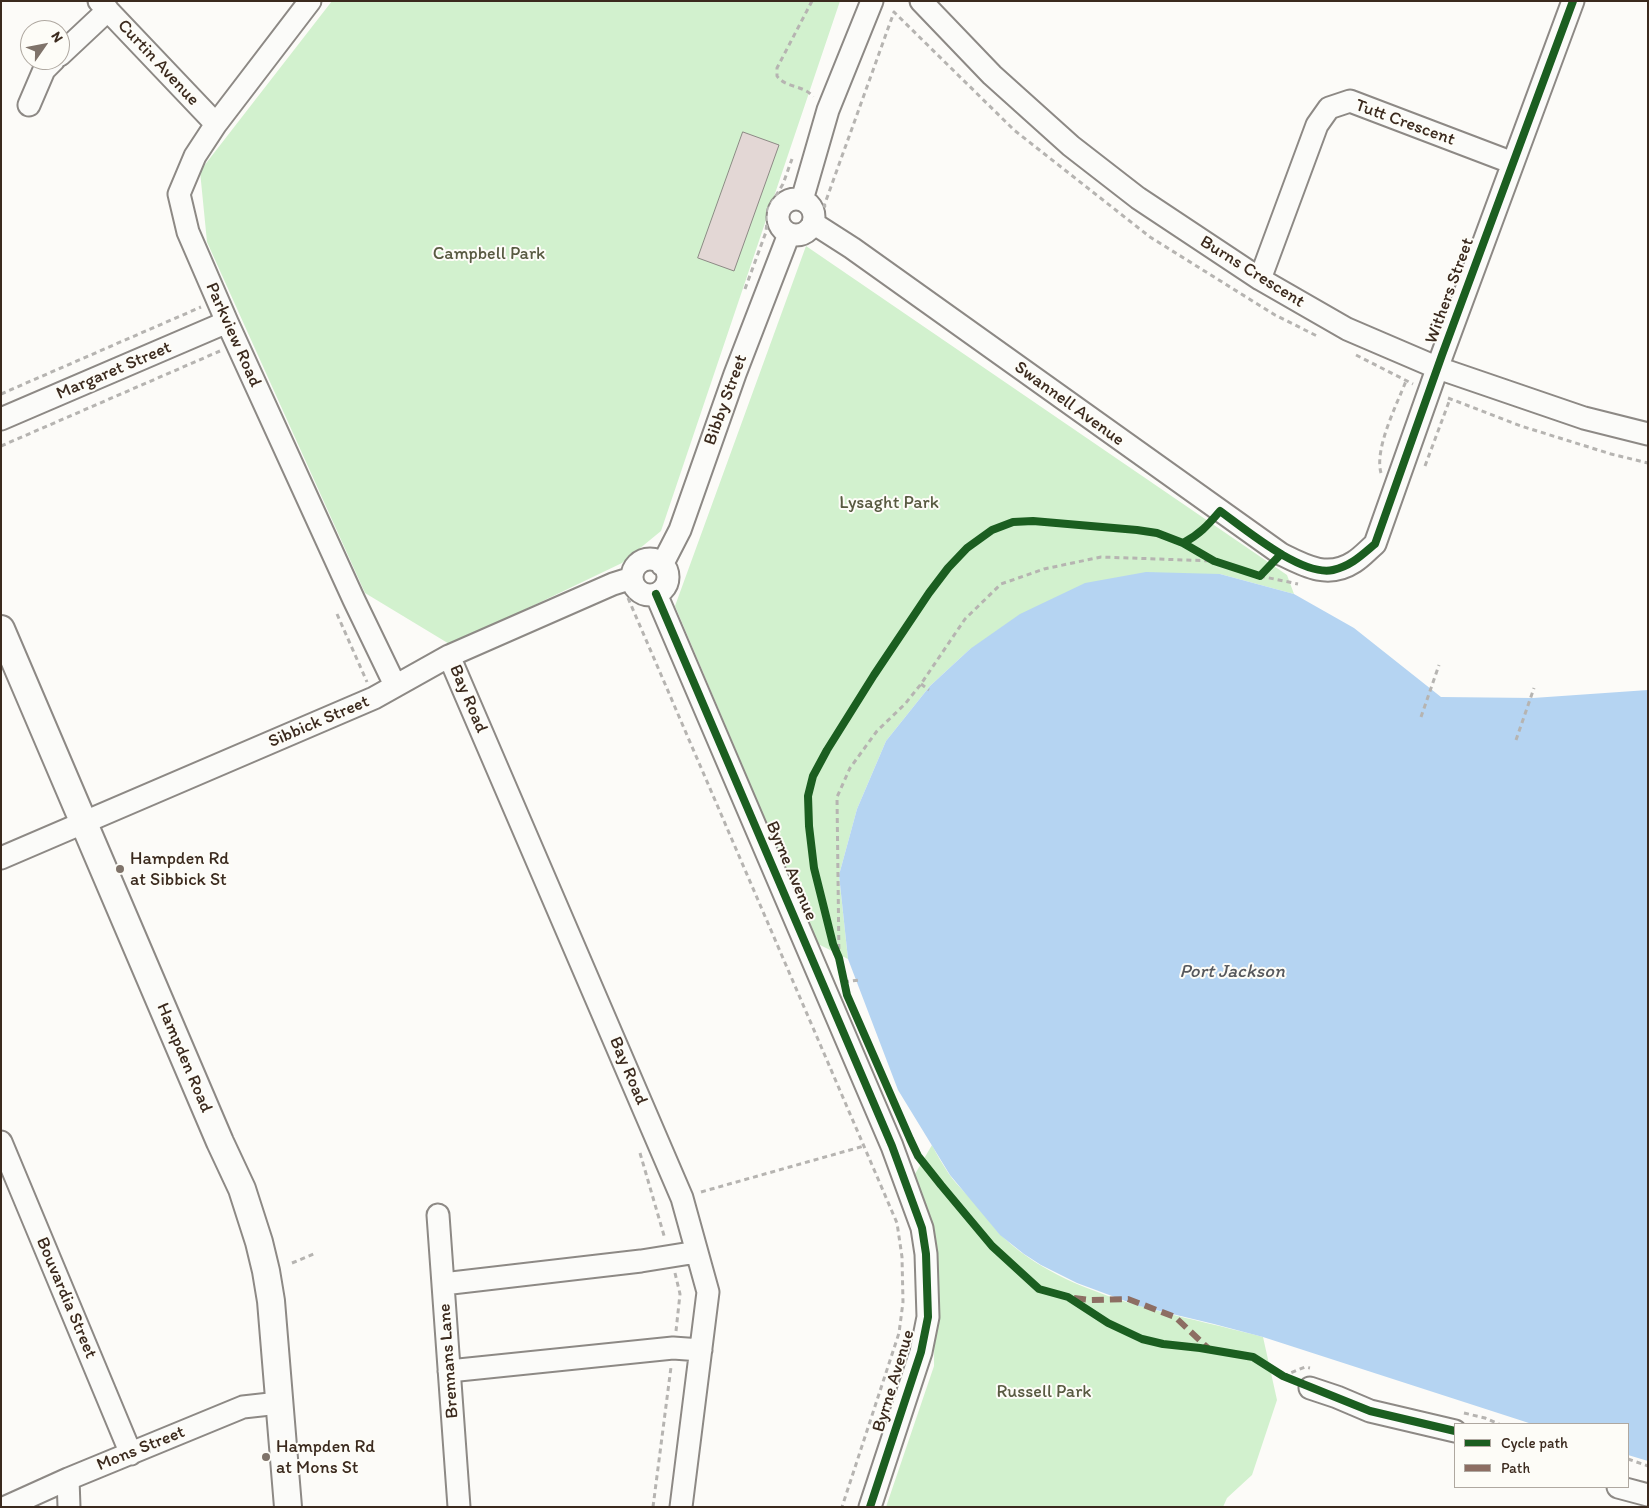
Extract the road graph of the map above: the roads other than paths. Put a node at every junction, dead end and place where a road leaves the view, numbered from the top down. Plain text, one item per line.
1 (310, 1) edge
2 (872, 1) edge
3 (921, 1) edge
4 (1573, 1) edge
5 (103, 6) edge
6 (70, 44) edge
7 (44, 70) edge
8 (29, 105) dead end
9 (216, 124) junction
10 (1513, 163) junction
11 (802, 200) junction
12 (813, 223) junction
13 (789, 234) junction
14 (1260, 279) junction
15 (227, 322) junction
16 (1438, 368) junction
17 (1, 419) edge
18 (1648, 434) edge
19 (662, 565) junction
20 (1332, 570) joint
21 (627, 580) junction
22 (656, 594) junction
23 (1, 629) edge
24 (449, 656) junction
25 (395, 686) junction
26 (83, 822) junction
27 (1, 858) edge
28 (1, 1142) edge
29 (438, 1216) dead end
30 (697, 1252) junction
31 (443, 1284) junction
32 (701, 1350) junction
33 (449, 1371) junction
34 (1311, 1378) road end
35 (279, 1403) junction
36 (1456, 1421) edge
37 (131, 1454) junction
38 (68, 1479) junction
39 (1622, 1488) edge
40 (1648, 1495) edge
41 (6, 1507) edge
42 (69, 1507) edge
43 (288, 1507) edge
44 (459, 1507) edge
45 (681, 1507) edge
46 (870, 1507) edge

1 - 9 street, Parkview Road
2 - 11 street
3 - 14 street, Burns Crescent
4 - 10 street, Withers Street
5 - 6 street
5 - 9 street, Curtin Avenue
7 - 8 street
9 - 15 street, Parkview Road
10 - 14 street, Tutt Crescent
10 - 16 street, Withers Street
11 - 12 street
11 - 13 street
12 - 13 street
12 - 20 street, Swannell Avenue
13 - 19 street, Bibby Street
14 - 16 street, Burns Crescent
15 - 17 street, Margaret Street
15 - 25 street, Parkview Road
16 - 18 street, Burns Crescent
16 - 20 street, Withers Street
19 - 21 street
19 - 22 street
21 - 22 street
21 - 24 street, Sibbick Street
22 - 46 street, Byrne Avenue
23 - 26 main road, Hampden Road
24 - 25 street, Sibbick Street
24 - 30 street, Bay Road
25 - 26 street, Sibbick Street
26 - 27 street, Sibbick Street
26 - 35 main road, Hampden Road
28 - 37 street, Bouvardia Street
29 - 31 street, Brennans Lane
30 - 31 street
30 - 32 street, Bay Road
31 - 33 street, Brennans Lane
32 - 33 street
32 - 45 street, Bay Road
33 - 44 street, Brennans Lane
34 - 36 street
35 - 37 street, Mons Street
35 - 43 main road, Hampden Road
37 - 38 street, Mons Street
38 - 41 street, Mons Street
38 - 42 street
39 - 40 street

